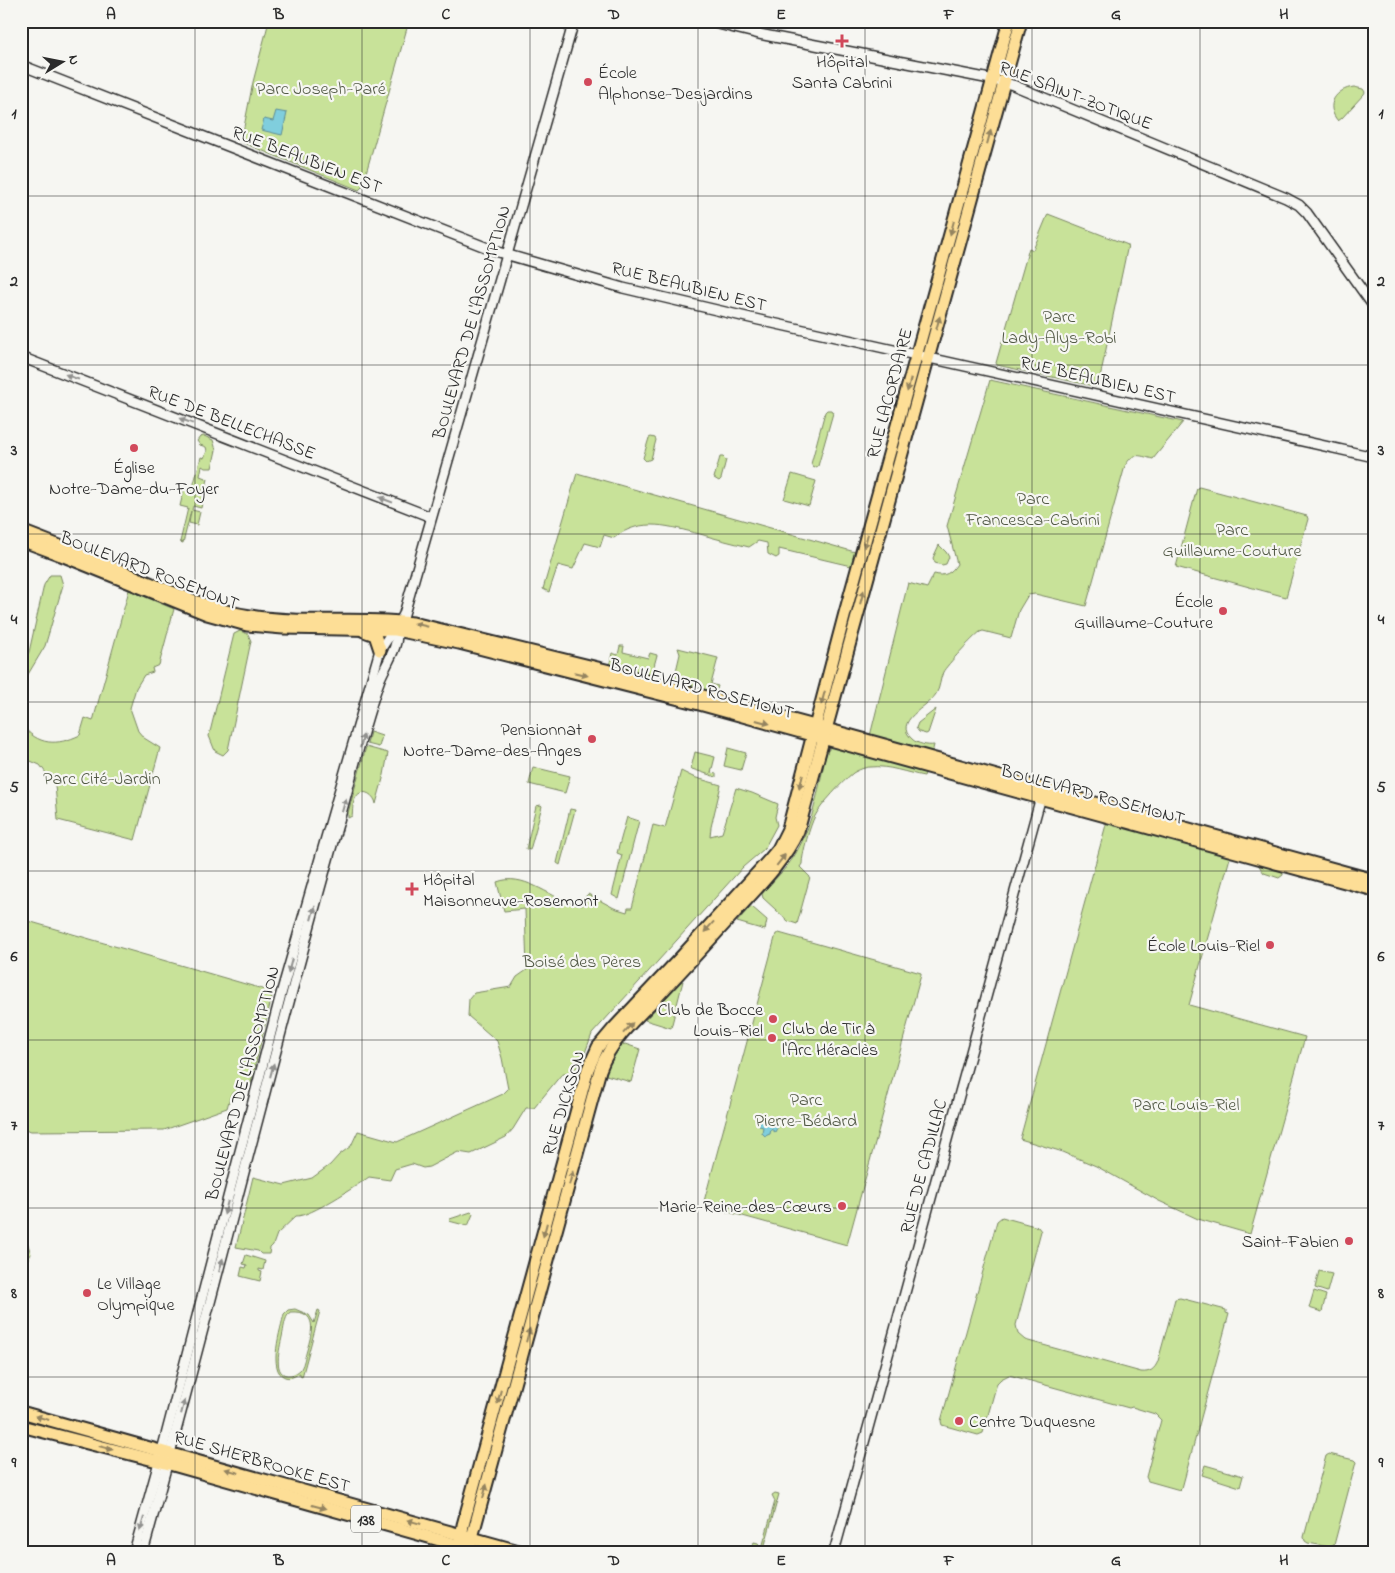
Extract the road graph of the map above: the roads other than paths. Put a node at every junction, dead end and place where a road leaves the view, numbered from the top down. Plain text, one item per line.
1 (574, 21) edge
2 (706, 21) edge
3 (1009, 21) edge
4 (1021, 21) edge
5 (21, 64) edge
6 (999, 81) junction
7 (507, 254) junction
8 (1374, 308) edge
9 (923, 356) junction
10 (21, 357) edge
11 (1374, 457) edge
12 (431, 518) junction
13 (21, 531) edge
14 (21, 540) edge
15 (845, 613) junction
16 (857, 616) junction
17 (399, 626) junction
18 (358, 630) junction
19 (380, 650) junction
20 (820, 732) junction
21 (1042, 793) junction
22 (1374, 880) edge
23 (1374, 890) edge
24 (21, 1412) edge
25 (21, 1426) edge
26 (165, 1458) junction
27 (154, 1498) junction
28 (465, 1545) edge
29 (134, 1552) edge
30 (143, 1552) edge
31 (482, 1552) edge
32 (522, 1552) edge
33 (834, 1552) edge

1 - 7 street, BOULEVARD DE L'ASSOMPTION
2 - 6 street, RUE SAINT-ZOTIQUE
3 - 6 main road
4 - 6 main road
5 - 7 street, RUE BEAUBIEN EST
6 - 8 street, RUE SAINT-ZOTIQUE
6 - 9 main road, RUE LACORDAIRE
7 - 9 street, RUE BEAUBIEN EST
7 - 12 street, BOULEVARD DE L'ASSOMPTION
9 - 11 street, RUE BEAUBIEN EST
9 -> 15 main road, RUE LACORDAIRE
16 -> 9 main road, RUE LACORDAIRE
12 -> 10 street, RUE DE BELLECHASSE
12 - 17 street, BOULEVARD DE L'ASSOMPTION
13 - 17 main road, BOULEVARD ROSEMONT
14 - 18 main road, BOULEVARD ROSEMONT
15 - 16 main road
15 -> 20 main road, RUE LACORDAIRE
16 - 20 main road, RUE LACORDAIRE
17 - 18 main road, BOULEVARD ROSEMONT
17 - 19 street, BOULEVARD DE L'ASSOMPTION
17 - 20 main road, BOULEVARD ROSEMONT
26 -> 17 street, BOULEVARD DE L'ASSOMPTION
18 - 19 main road
19 -> 26 street, BOULEVARD DE L'ASSOMPTION
20 - 21 main road, BOULEVARD ROSEMONT
20 - 28 main road, RUE DICKSON
21 - 22 main road, BOULEVARD ROSEMONT
21 - 23 main road, BOULEVARD ROSEMONT
21 - 33 street, RUE DE CADILLAC
26 -> 24 main road, RUE SHERBROOKE EST / 138
25 -> 26 main road, RUE SHERBROOKE EST / 138
26 - 27 street, BOULEVARD DE L'ASSOMPTION
26 - 28 main road, RUE SHERBROOKE EST / 138
27 -> 29 street, BOULEVARD DE L'ASSOMPTION
27 - 30 street, BOULEVARD DE L'ASSOMPTION
28 - 31 main road, RUE SHERBROOKE EST / 138
28 - 32 main road, RUE SHERBROOKE EST / 138

